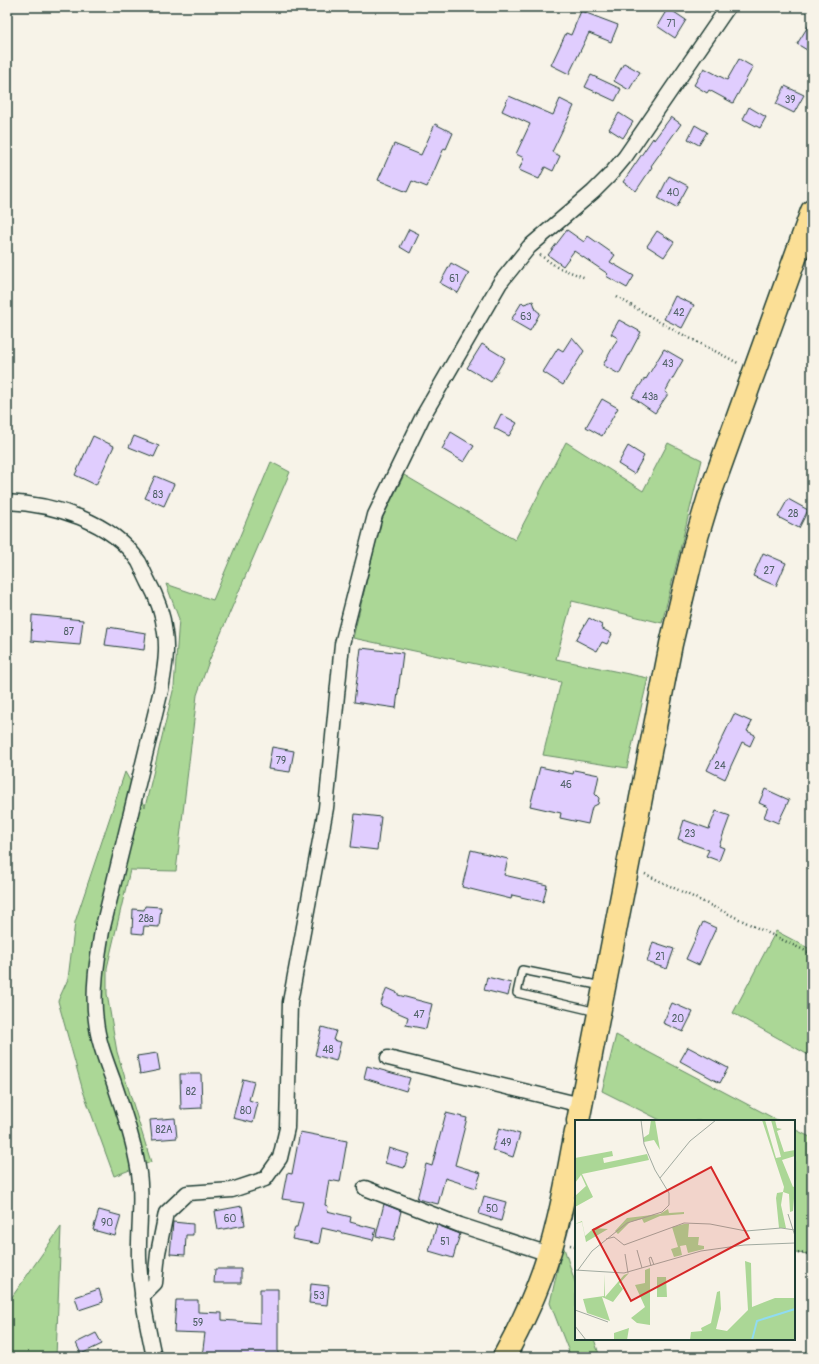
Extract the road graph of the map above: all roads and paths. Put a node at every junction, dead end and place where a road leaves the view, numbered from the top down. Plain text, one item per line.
1 (728, 7) edge
2 (812, 211) edge
3 (529, 247) junction
4 (586, 278) dead end
5 (617, 297) dead end
6 (754, 371) junction
7 (7, 502) edge
8 (627, 865) junction
9 (812, 954) edge
10 (604, 986) junction
11 (599, 1013) junction
12 (388, 1058) dead end
13 (580, 1113) edge
14 (575, 1137) edge
15 (365, 1188) dead end
16 (795, 1253) edge
17 (549, 1254) junction
18 (812, 1254) edge
19 (142, 1296) junction
20 (154, 1357) edge
21 (504, 1357) edge

1 - 3 street
2 - 6 main road
3 - 4 path
3 - 19 street
5 - 6 path
6 - 8 main road
7 - 19 street
8 - 9 path
8 - 10 main road
10 - 11 main road
10 - 11 lane
11 - 13 main road
12 - 13 street
14 - 17 main road
15 - 17 street
16 - 18 path
17 - 21 main road
19 - 20 street

